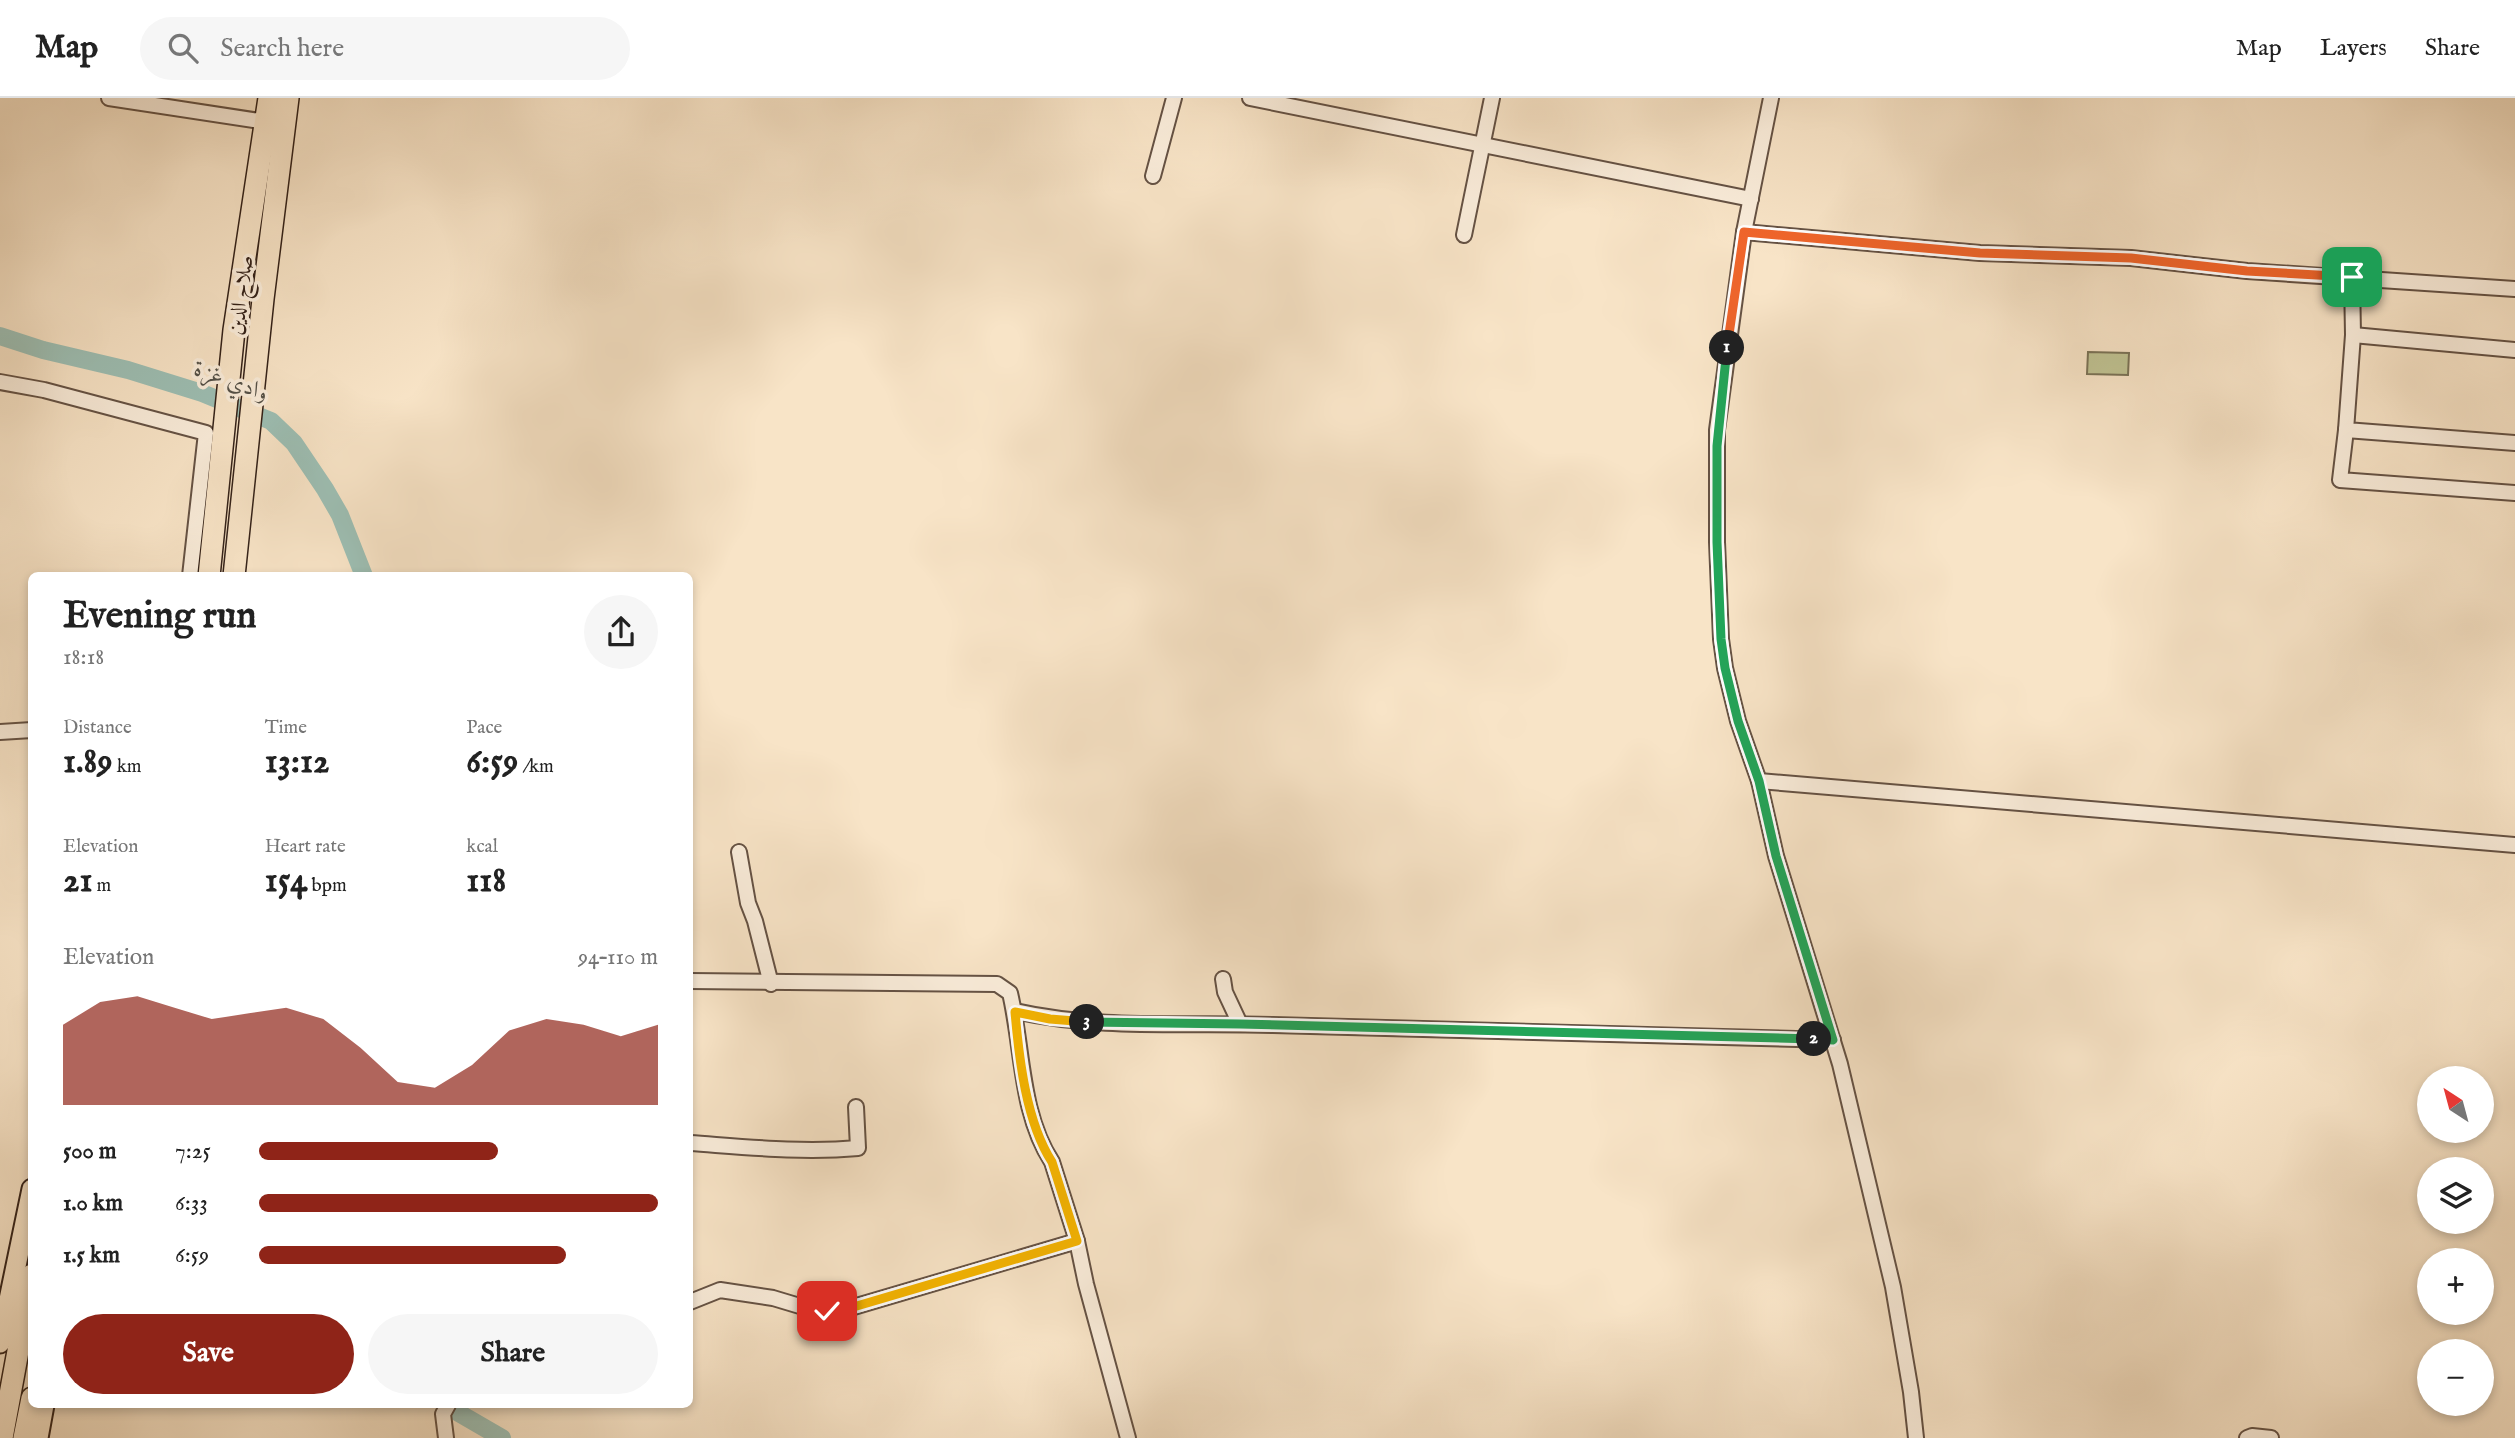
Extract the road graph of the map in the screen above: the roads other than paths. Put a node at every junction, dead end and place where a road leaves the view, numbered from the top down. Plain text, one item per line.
1 (110, 98) edge
2 (269, 98) edge
3 (288, 98) edge
4 (1174, 98) edge
5 (1250, 98) edge
6 (1492, 98) edge
7 (1771, 98) edge
8 (266, 121) junction
9 (1483, 145) junction
10 (1153, 176) dead end
11 (1751, 199) junction
12 (1744, 232) junction
13 (1464, 235) dead end
14 (2352, 277) junction
15 (2515, 289) edge
16 (2353, 335) junction
17 (2515, 350) edge
18 (0, 382) edge
19 (2346, 430) junction
20 (2515, 443) edge
21 (2515, 493) edge
22 (190, 572) edge
23 (209, 572) edge
24 (234, 572) edge
25 (28, 730) edge
26 (0, 732) edge
27 (1759, 781) junction
28 (2515, 845) edge
29 (739, 852) dead end
30 (1223, 979) dead end
31 (693, 981) edge
32 (771, 984) junction
33 (1015, 1012) junction
34 (1240, 1024) junction
35 (1833, 1040) junction
36 (856, 1107) dead end
37 (693, 1143) edge
38 (28, 1208) edge
39 (1077, 1241) junction
40 (28, 1297) edge
41 (693, 1301) edge
42 (0, 1343) edge
43 (30, 1408) edge
44 (43, 1408) edge
45 (446, 1409) edge
46 (2, 1438) edge
47 (24, 1438) edge
48 (38, 1438) edge
49 (446, 1438) edge
50 (1128, 1438) edge
51 (1916, 1438) edge
52 (2247, 1438) edge
53 (2271, 1438) edge

1 - 8 street
2 - 8 highway, صلاح الدين
3 - 24 highway, صلاح الدين
4 - 10 street
5 - 9 street
6 - 9 street
7 - 11 street
8 - 23 highway, صلاح الدين
9 - 11 street
9 - 13 street
11 - 12 street
12 - 14 street
12 - 27 street
14 - 15 street
14 - 16 street
16 - 17 street
16 - 19 street
18 - 22 street
19 - 20 street
19 - 21 street
25 - 26 street
27 - 28 street
27 - 35 street
29 - 32 street
30 - 34 street
31 - 32 street
32 - 33 street
33 - 34 street
33 - 39 street
34 - 35 street
35 - 51 street
36 - 37 street
38 - 42 main road
39 - 41 street
39 - 50 street
40 - 46 highway
43 - 47 highway
44 - 48 main road
45 - 49 street
52 - 53 street

